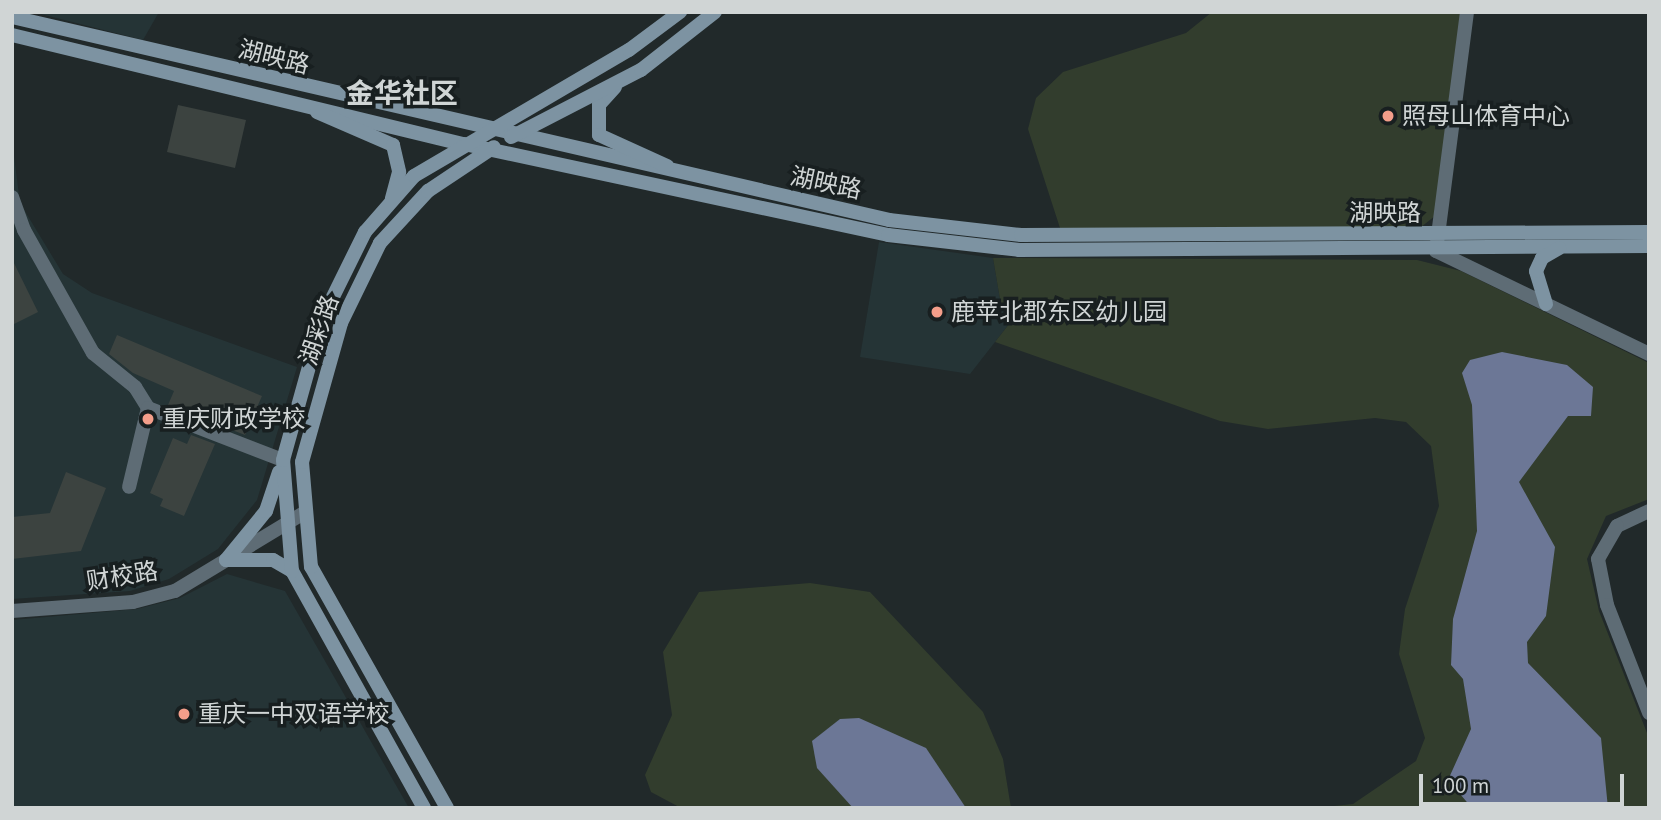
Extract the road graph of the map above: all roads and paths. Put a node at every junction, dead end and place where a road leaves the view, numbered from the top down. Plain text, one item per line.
1 (680, 12) edge
2 (715, 12) edge
3 (1467, 12) edge
4 (12, 17) edge
5 (12, 35) edge
6 (619, 81) junction
7 (307, 106) junction
8 (485, 131) junction
9 (512, 136) junction
10 (464, 144) junction
11 (490, 149) junction
12 (684, 175) junction
13 (12, 197) edge
14 (391, 202) junction
15 (1649, 232) edge
16 (1437, 243) junction
17 (1649, 246) edge
18 (1560, 248) junction
19 (1546, 304) junction
20 (1649, 354) edge
21 (148, 408) junction
22 (283, 460) junction
23 (129, 487) dead end
24 (1649, 511) edge
25 (302, 514) junction
26 (284, 525) junction
27 (226, 560) junction
28 (292, 571) junction
29 (12, 611) edge
30 (1649, 713) edge
31 (424, 808) edge
32 (447, 808) edge

1 - 8 main road, 湖彩路
2 - 6 main road, 湖彩路
3 - 16 street
4 - 8 main road, 湖映路
5 - 7 main road, 湖映路
6 - 9 main road, 湖彩路
6 - 12 main road
7 - 10 main road, 湖映路
7 - 14 main road
8 - 9 main road, 湖映路
8 - 10 main road, 湖彩路
9 - 11 main road, 湖彩路
9 - 12 main road, 湖映路
10 - 11 main road, 湖映路
10 - 14 main road, 湖彩路
11 - 16 main road, 湖映路
11 - 25 main road, 湖彩路
12 - 16 main road, 湖映路
13 - 21 street
14 - 22 main road, 湖彩路
15 - 16 main road, 湖映路
16 - 18 main road, 湖映路
16 - 19 street
17 - 18 main road, 湖映路
18 - 19 main road
19 - 20 street
21 - 22 street
21 - 23 street
22 - 26 main road, 湖彩路
22 - 27 main road
24 - 30 street
25 - 26 street, 财校路
25 - 32 main road, 湖彩路
26 - 27 street, 财校路
26 - 28 main road, 湖彩路
27 - 28 main road
27 - 29 street, 财校路
28 - 31 main road, 湖彩路

